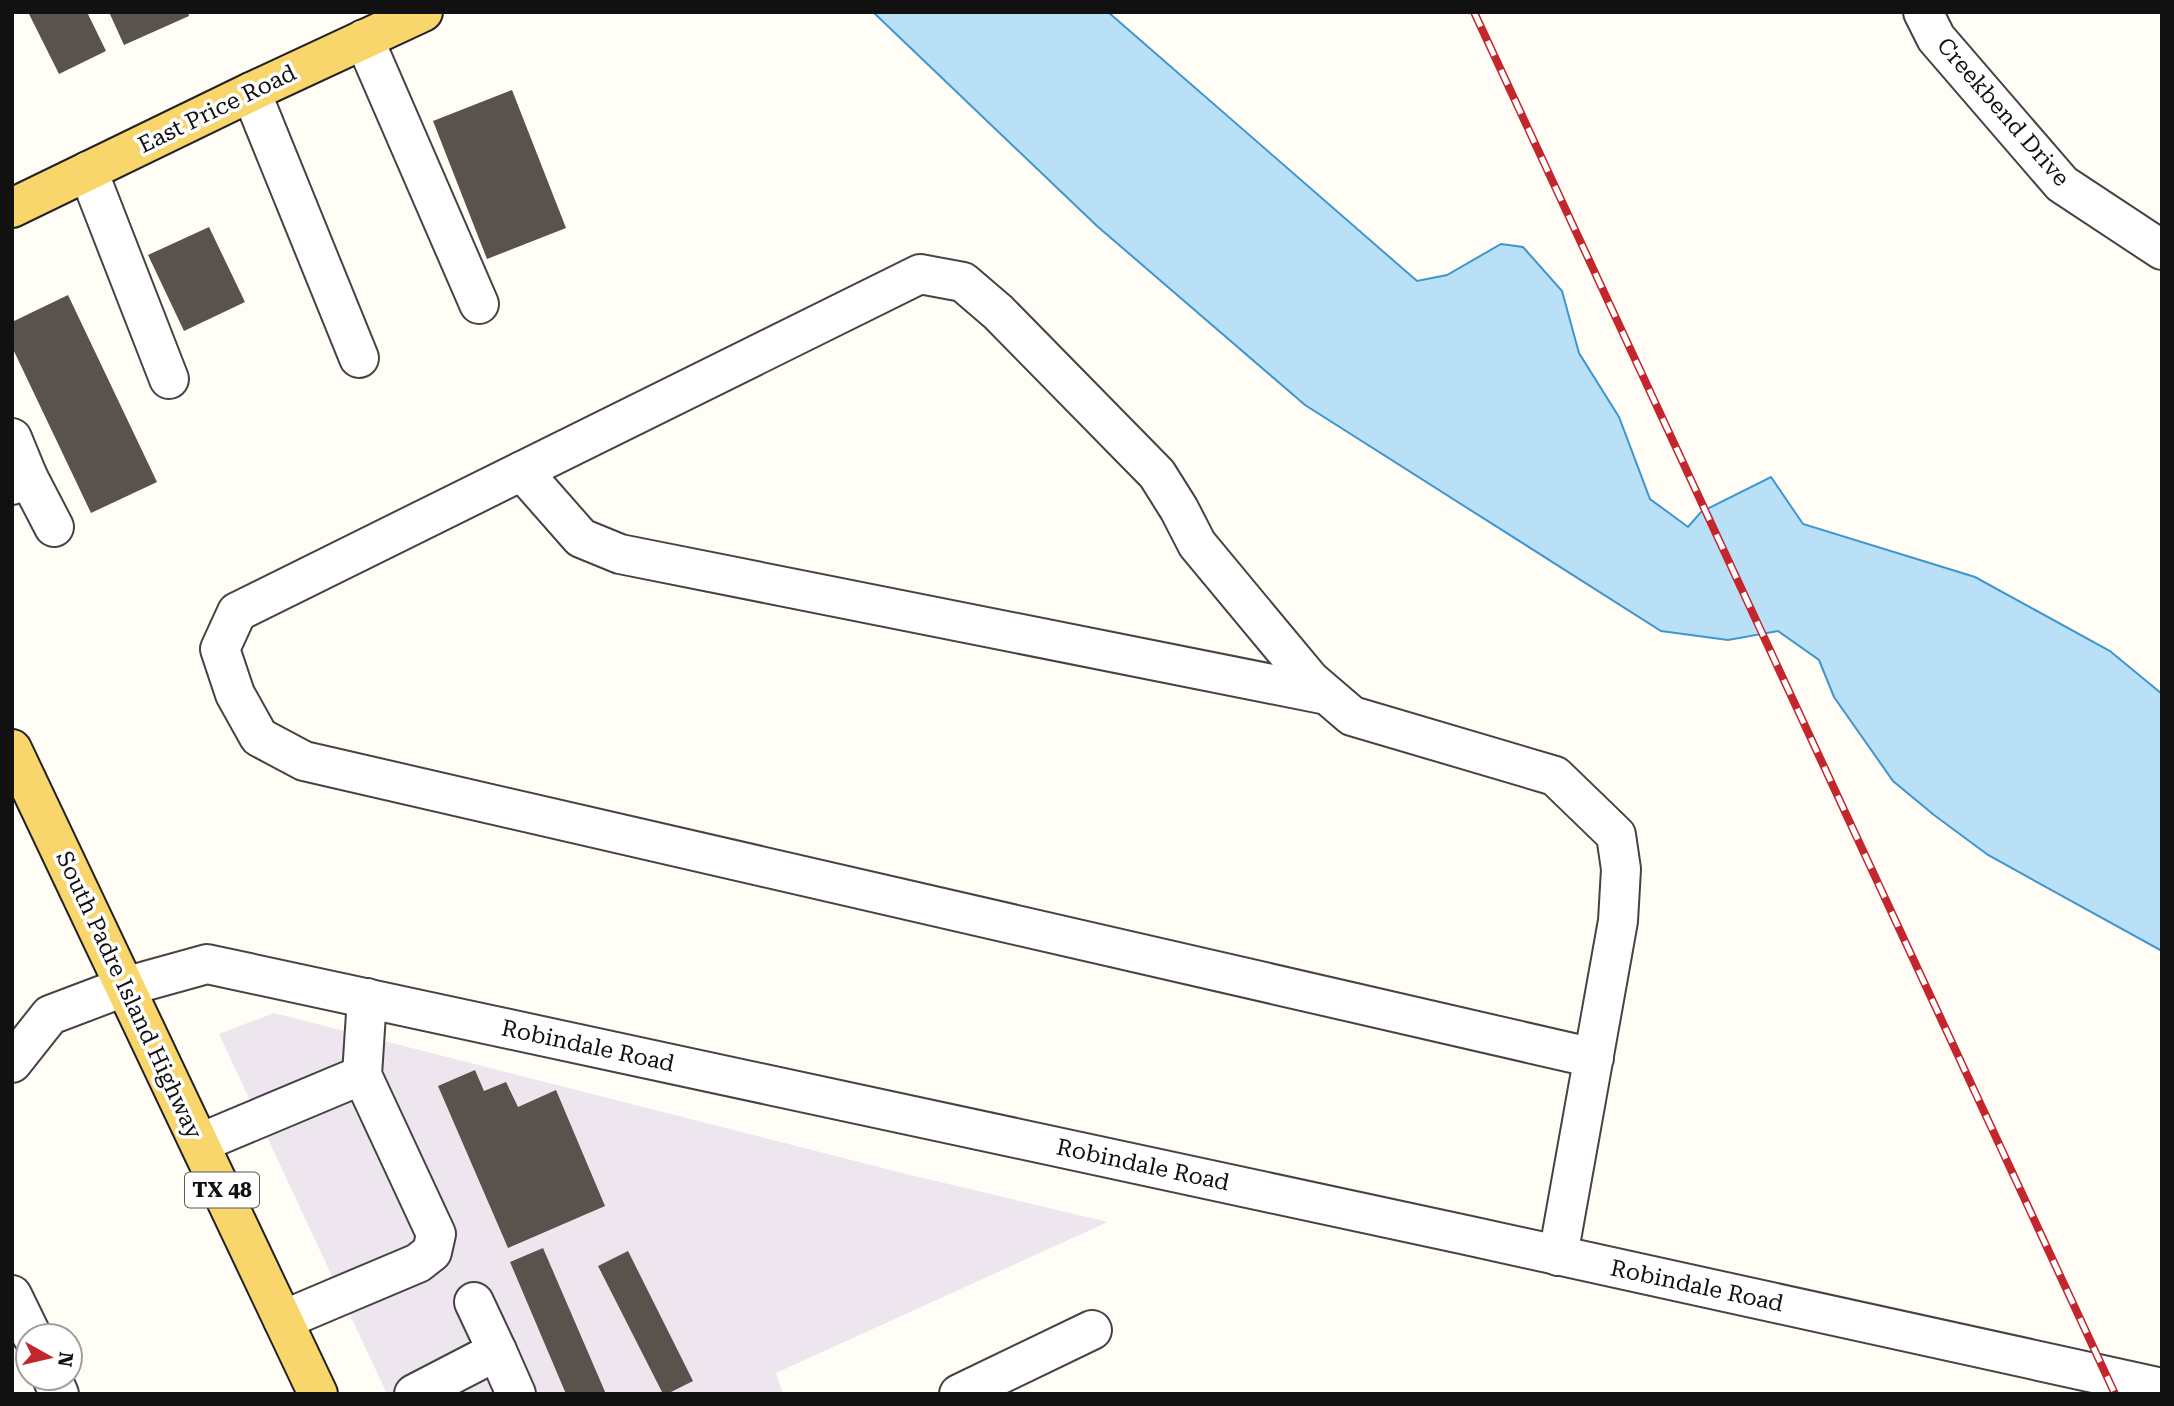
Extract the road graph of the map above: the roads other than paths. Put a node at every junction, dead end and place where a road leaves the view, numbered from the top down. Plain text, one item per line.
1 (424, 12) edge
2 (1923, 12) edge
3 (364, 39) junction
4 (251, 92) junction
5 (88, 171) junction
6 (12, 208) edge
7 (2162, 250) edge
8 (478, 304) dead end
9 (359, 358) dead end
10 (169, 379) dead end
11 (12, 438) edge
12 (522, 471) junction
13 (20, 481) edge
14 (54, 527) dead end
15 (1327, 695) junction
16 (14, 758) edge
17 (124, 987) junction
18 (367, 998) junction
19 (1594, 1058) junction
20 (12, 1063) edge
21 (362, 1075) junction
22 (200, 1143) junction
23 (1558, 1256) junction
24 (12, 1295) edge
25 (474, 1302) dead end
26 (283, 1320) junction
27 (25, 1322) edge
28 (1092, 1330) dead end
29 (497, 1351) junction
30 (2162, 1388) edge
31 (318, 1394) edge
32 (414, 1394) edge
33 (516, 1394) edge
34 (959, 1394) edge

1 - 3 main road, East Price Road
2 - 7 street, Creekbend Drive
3 - 4 main road, East Price Road
3 - 8 street
4 - 5 main road, East Price Road
4 - 9 street
5 - 6 main road, East Price Road
5 - 10 street
11 - 13 street
12 - 15 street
12 - 15 street
12 - 19 street
13 - 14 street
15 - 19 street
16 - 17 main road, South Padre Island Highway / TX 48
17 - 18 street, Robindale Road
17 - 20 street, Robindale Road
17 - 22 main road, South Padre Island Highway / TX 48
18 - 21 street
18 - 23 street, Robindale Road
19 - 23 street
21 - 22 street
21 - 26 street
22 - 26 main road, South Padre Island Highway / TX 48
23 - 30 street, Robindale Road
24 - 27 street
25 - 29 street
26 - 31 main road, South Padre Island Highway / TX 48
28 - 34 street
29 - 32 street
29 - 33 street

